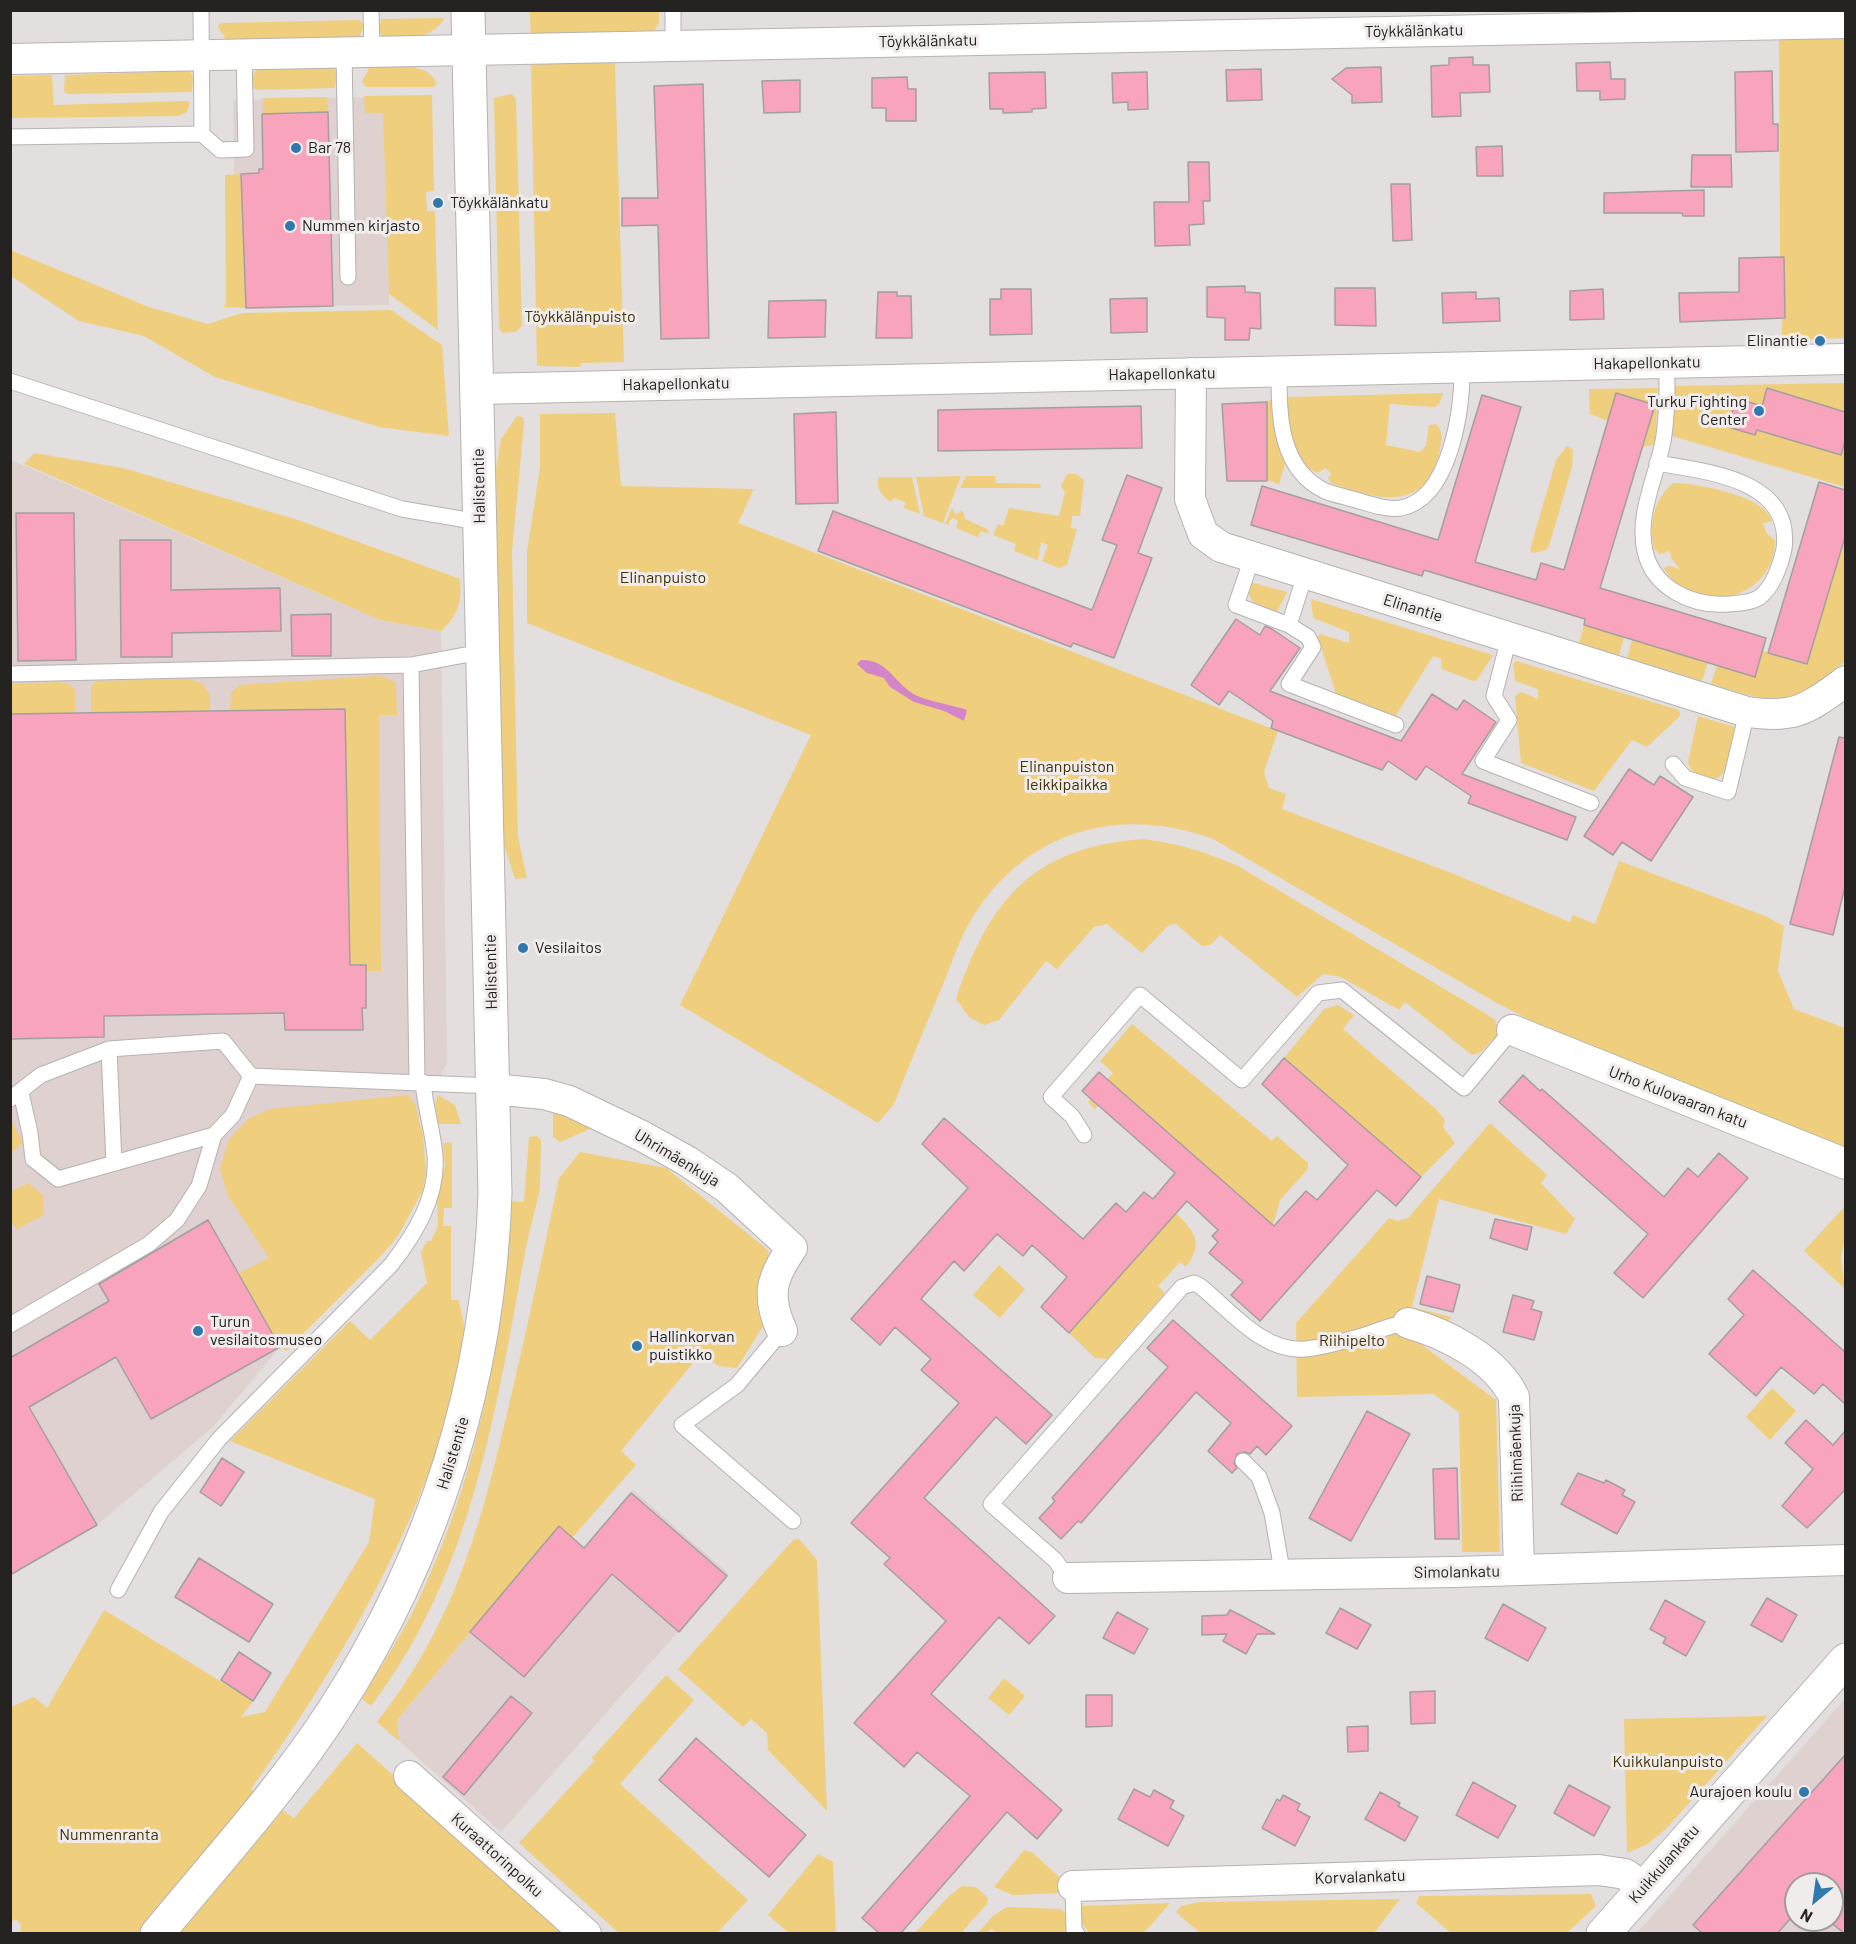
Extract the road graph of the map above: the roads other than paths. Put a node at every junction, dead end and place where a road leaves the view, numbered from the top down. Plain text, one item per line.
1 (201, 10) edge
2 (371, 10) edge
3 (468, 10) edge
4 (673, 10) edge
5 (1845, 23) edge
6 (673, 46) junction
7 (467, 50) junction
8 (358, 52) junction
9 (244, 55) junction
10 (201, 56) junction
11 (10, 59) edge
12 (202, 134) junction
13 (10, 137) edge
14 (348, 277) dead end
15 (1845, 359) edge
16 (1666, 363) junction
17 (1462, 368) junction
18 (1279, 371) junction
19 (1191, 373) junction
20 (10, 381) edge
21 (478, 389) junction
22 (1657, 463) junction
23 (479, 522) junction
24 (1252, 558) junction
25 (1305, 575) junction
26 (1289, 624) junction
27 (1509, 638) junction
28 (481, 652) junction
29 (411, 665) junction
30 (10, 674) edge
31 (1845, 681) edge
32 (1747, 712) junction
33 (1396, 725) dead end
34 (1673, 764) dead end
35 (1591, 803) dead end
36 (1512, 1030) joint
37 (109, 1049) junction
38 (251, 1076) junction
39 (420, 1082) junction
40 (493, 1088) junction
41 (16, 1096) edge
42 (214, 1135) junction
43 (1084, 1135) dead end
44 (114, 1163) junction
45 (1845, 1164) edge
46 (1408, 1323) joint
47 (10, 1325) edge
48 (782, 1330) joint
49 (1243, 1461) dead end
50 (793, 1521) dead end
51 (1845, 1560) edge
52 (1519, 1570) junction
53 (1283, 1576) junction
54 (1068, 1578) joint
55 (118, 1590) dead end
56 (1845, 1660) edge
57 (409, 1776) dead end
58 (1073, 1886) joint
59 (1643, 1887) junction
60 (157, 1934) edge
61 (586, 1934) edge
62 (1077, 1934) edge
63 (1603, 1934) edge

1 - 10 lane
2 - 8 lane
3 - 7 street, Halistentie
4 - 6 lane
5 - 6 street, Töykkälänkatu
6 - 7 street, Töykkälänkatu
7 - 8 street, Töykkälänkatu
7 - 21 street, Halistentie
8 - 9 street, Töykkälänkatu
8 - 14 lane
9 - 10 street, Töykkälänkatu
9 - 12 lane
10 - 11 street, Töykkälänkatu
10 - 12 lane
12 - 13 lane
15 - 16 street, Hakapellonkatu
16 - 17 street, Hakapellonkatu
16 - 22 lane
17 - 18 street, Hakapellonkatu
17 - 18 lane
18 - 19 street, Hakapellonkatu
19 - 21 street, Hakapellonkatu
19 - 24 street, Elinantie
20 - 23 lane
21 - 23 street, Halistentie
22 - 22 lane
23 - 28 street, Halistentie
24 - 25 street, Elinantie
24 - 26 lane
25 - 26 lane
25 - 27 street, Elinantie
26 - 33 lane
27 - 32 street, Elinantie
27 - 35 lane
28 - 29 lane
28 - 40 street, Halistentie
29 - 30 lane
29 - 39 lane
31 - 32 street, Elinantie
32 - 34 lane
36 - 43 lane
36 - 45 street, Urho Kulovaaran katu
37 - 38 lane
37 - 41 lane
37 - 44 lane
38 - 39 lane
38 - 42 lane
39 - 40 lane
39 - 55 lane
40 - 48 street, Uhrimäenkuja
40 - 60 street, Halistentie
41 - 44 lane
42 - 44 lane
42 - 47 lane
46 - 52 street, Riihimäenkuja
46 - 54 lane
48 - 50 lane
49 - 53 lane
51 - 52 street, Simolankatu
52 - 53 street, Simolankatu
53 - 54 street, Simolankatu
56 - 59 street, Kuikkulankatu
57 - 61 street, Kuraattorinpolku
58 - 59 street, Korvalankatu
58 - 62 lane
59 - 63 street, Kuikkulankatu

